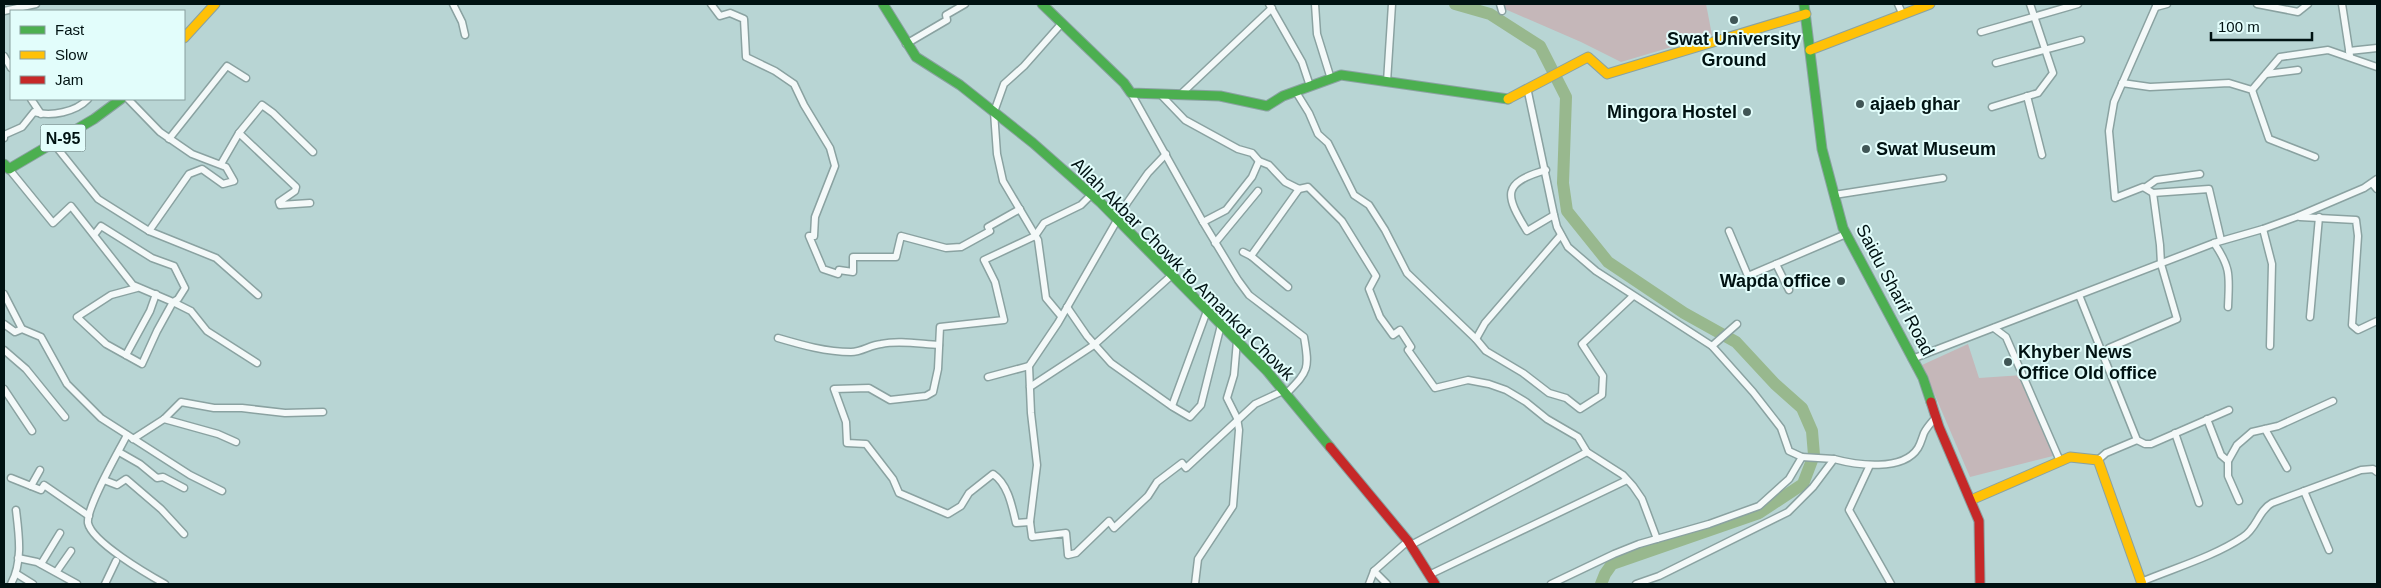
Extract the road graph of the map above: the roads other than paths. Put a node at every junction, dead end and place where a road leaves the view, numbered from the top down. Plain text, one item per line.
1 (36, 4) edge
2 (215, 4) edge
3 (453, 4) edge
4 (710, 4) edge
5 (883, 4) edge
6 (965, 4) edge
7 (1042, 4) edge
8 (1315, 4) edge
9 (1392, 4) edge
10 (1804, 4) edge
11 (1898, 4) edge
12 (1930, 4) edge
13 (2030, 4) edge
14 (2078, 4) edge
15 (2167, 4) edge
16 (2257, 4) edge
17 (2308, 4) edge
18 (2342, 4) edge
19 (2157, 5) edge
20 (1270, 6) edge
21 (12, 10) edge
22 (1902, 13) junction
23 (1806, 14) junction
24 (2034, 17) junction
25 (1062, 23) junction
26 (1981, 32) dead end
27 (465, 36) dead end
28 (185, 37) edge
29 (2081, 40) dead end
30 (906, 44) junction
31 (2377, 48) edge
32 (1810, 50) junction
33 (2046, 50) junction
34 (2349, 54) junction
35 (1996, 63) dead end
36 (2377, 67) edge
37 (2298, 70) dead end
38 (2266, 74) junction
39 (246, 78) dead end
40 (1331, 79) junction
41 (1387, 82) junction
42 (2122, 83) junction
43 (1310, 86) junction
44 (2252, 90) junction
45 (1131, 92) junction
46 (1296, 92) junction
47 (1528, 92) junction
48 (1181, 94) junction
49 (1161, 95) junction
50 (2027, 96) junction
51 (32, 100) edge
52 (87, 100) edge
53 (120, 100) edge
54 (129, 100) edge
55 (1992, 107) dead end
56 (994, 112) junction
57 (41, 114) junction
58 (239, 133) junction
59 (4, 138) edge
60 (169, 139) junction
61 (54, 144) junction
62 (312, 152) dead end
63 (1166, 154) junction
64 (2042, 155) dead end
65 (2315, 157) dead end
66 (1259, 161) junction
67 (221, 164) junction
68 (5, 165) edge
69 (1546, 170) junction
70 (2200, 174) dead end
71 (1943, 178) dead end
72 (2375, 181) edge
73 (2146, 187) junction
74 (2377, 189) edge
75 (1299, 190) junction
76 (1258, 191) dead end
77 (2153, 193) junction
78 (1091, 195) junction
79 (1834, 195) junction
80 (310, 203) dead end
81 (1020, 209) junction
82 (1554, 215) junction
83 (2296, 217) junction
84 (2319, 217) junction
85 (1118, 221) junction
86 (1203, 222) junction
87 (2263, 229) junction
88 (149, 231) junction
89 (1729, 231) dead end
90 (1846, 234) junction
91 (94, 235) junction
92 (1561, 235) junction
93 (1035, 236) junction
94 (2221, 240) junction
95 (1216, 243) junction
96 (2214, 243) junction
97 (1243, 252) dead end
98 (1252, 256) junction
99 (1776, 264) junction
100 (2161, 264) junction
101 (1172, 275) junction
102 (1288, 287) dead end
103 (137, 288) junction
104 (1789, 290) dead end
105 (4, 294) edge
106 (156, 294) junction
107 (2079, 295) junction
108 (258, 296) dead end
109 (1633, 296) junction
110 (173, 302) junction
111 (1067, 307) junction
112 (2228, 307) dead end
113 (1207, 311) junction
114 (1061, 316) junction
115 (2310, 317) dead end
116 (2377, 322) edge
117 (4, 324) edge
118 (1221, 324) junction
119 (1737, 324) dead end
120 (1994, 328) junction
121 (22, 329) junction
122 (778, 338) dead end
123 (1476, 339) junction
124 (1237, 341) junction
125 (939, 345) junction
126 (1094, 345) junction
127 (1712, 346) junction
128 (2270, 346) dead end
129 (2109, 348) dead end
130 (4, 350) edge
131 (126, 355) junction
132 (1912, 359) junction
133 (257, 363) dead end
134 (1029, 366) junction
135 (988, 377) dead end
136 (1030, 387) junction
137 (4, 388) edge
138 (1285, 392) junction
139 (2333, 401) dead end
140 (1172, 406) junction
141 (2229, 410) dead end
142 (323, 412) dead end
143 (65, 416) dead end
144 (1936, 417) junction
145 (1237, 418) junction
146 (164, 419) junction
147 (2207, 419) junction
148 (2265, 429) junction
149 (32, 431) dead end
150 (2175, 433) junction
151 (127, 435) junction
152 (134, 439) junction
153 (2137, 440) junction
154 (236, 442) dead end
155 (118, 452) junction
156 (1587, 452) junction
157 (1802, 457) junction
158 (1833, 459) junction
159 (2098, 460) junction
160 (2060, 461) junction
161 (2228, 461) junction
162 (1870, 465) junction
163 (2287, 468) dead end
164 (40, 470) dead end
165 (2377, 472) edge
166 (11, 478) dead end
167 (104, 480) junction
168 (1627, 480) junction
169 (31, 486) junction
170 (184, 488) dead end
171 (222, 491) dead end
172 (2304, 491) junction
173 (1971, 500) junction
174 (2239, 501) dead end
175 (2199, 503) dead end
176 (16, 510) dead end
177 (89, 516) junction
178 (1030, 522) junction
179 (60, 534) dead end
180 (184, 534) dead end
181 (1657, 539) junction
182 (1410, 543) junction
183 (2329, 550) dead end
184 (71, 551) dead end
185 (18, 558) junction
186 (116, 561) dead end
187 (41, 564) junction
188 (1374, 571) junction
189 (57, 572) junction
190 (17, 574) junction
191 (1431, 574) junction
192 (2141, 583) edge
193 (11, 584) edge
194 (34, 584) edge
195 (77, 584) edge
196 (105, 584) edge
197 (166, 584) edge
198 (1195, 584) edge
199 (1369, 584) edge
200 (1387, 584) edge
201 (1435, 584) edge
202 (1551, 584) edge
203 (1636, 584) edge
204 (1891, 584) edge
205 (1980, 584) edge

1 - 21 street
2 - 28 main road
3 - 27 street
4 - 81 street
5 - 30 main road, Allah Akbar Chowk to Amankot Chowk
6 - 30 street
7 - 25 main road
8 - 40 street
9 - 41 street
10 - 23 main road, Saidu Sharif Road
11 - 22 street
12 - 22 main road
13 - 24 street
14 - 24 street
15 - 19 street
16 - 17 street
18 - 34 street
19 - 42 street
20 - 43 street
20 - 48 street
22 - 32 main road
23 - 32 main road, Saidu Sharif Road
23 - 47 main road
24 - 26 street
24 - 33 street
25 - 45 main road
25 - 56 street
29 - 33 street
30 - 56 main road, Allah Akbar Chowk to Amankot Chowk
31 - 34 street
32 - 79 main road, Saidu Sharif Road
33 - 35 street
33 - 50 street
34 - 36 street
34 - 38 street
37 - 38 street
38 - 44 street
39 - 60 street
40 - 41 main road
40 - 43 main road
41 - 47 main road
42 - 44 street
42 - 73 street
43 - 46 main road
44 - 65 street
45 - 49 main road
45 - 63 street
46 - 48 main road
46 - 123 street
47 - 69 street
48 - 49 main road
49 - 66 street
50 - 55 street
50 - 64 street
51 - 57 street
52 - 57 street
53 - 61 main road, N-95
54 - 60 street
56 - 78 main road, Allah Akbar Chowk to Amankot Chowk
56 - 81 street
57 - 59 street
58 - 62 street
58 - 67 street
58 - 80 street
60 - 67 street
61 - 68 main road, N-95
61 - 88 street
63 - 85 street
63 - 86 street
66 - 75 street
66 - 86 street
67 - 88 street
68 - 91 street
69 - 82 street
69 - 82 street
70 - 73 street
71 - 79 street
72 - 74 street
72 - 83 street
73 - 77 street
75 - 98 street
75 - 156 street
76 - 95 street
77 - 94 street
77 - 100 street
78 - 85 main road, Allah Akbar Chowk to Amankot Chowk
78 - 93 street
79 - 90 main road, Saidu Sharif Road
81 - 93 street
82 - 92 street
83 - 84 street
83 - 87 street
84 - 115 street
84 - 116 street
85 - 101 main road, Allah Akbar Chowk to Amankot Chowk
85 - 111 street
86 - 95 street
87 - 94 street
87 - 128 street
88 - 108 street
89 - 99 street
90 - 99 street
90 - 132 main road, Saidu Sharif Road
91 - 103 street
91 - 110 street
92 - 109 street
92 - 123 street
93 - 114 street
93 - 125 street
94 - 96 street
95 - 138 street
96 - 100 street
96 - 112 street
97 - 98 street
98 - 102 street
99 - 104 street
100 - 107 street
100 - 129 street
101 - 113 main road, Allah Akbar Chowk to Amankot Chowk
101 - 126 street
103 - 106 street
103 - 131 street
105 - 121 street
106 - 110 street
106 - 131 street
107 - 120 street
107 - 153 street
109 - 123 street
109 - 127 street
110 - 131 street
110 - 133 street
111 - 114 street
111 - 126 street
113 - 118 main road, Allah Akbar Chowk to Amankot Chowk
113 - 140 street
114 - 134 street
117 - 121 street
118 - 124 main road, Allah Akbar Chowk to Amankot Chowk
118 - 140 street
119 - 127 street
120 - 132 street
120 - 160 street
121 - 151 street
122 - 125 street
124 - 138 main road, Allah Akbar Chowk to Amankot Chowk
124 - 145 street
125 - 178 street
126 - 136 street
126 - 140 street
127 - 157 street
130 - 143 street
132 - 144 main road, Saidu Sharif Road
134 - 135 street
134 - 136 street
136 - 178 street
137 - 149 street
138 - 145 street
138 - 182 main road, Allah Akbar Chowk to Amankot Chowk
139 - 148 street
141 - 147 street
142 - 146 street
144 - 162 street
144 - 173 main road, Saidu Sharif Road
145 - 178 street
145 - 198 street
146 - 152 street
146 - 154 street
147 - 150 street
147 - 161 street
148 - 161 street
148 - 163 street
150 - 153 street
150 - 175 street
151 - 152 street
151 - 155 street
152 - 171 street
153 - 159 street
155 - 167 street
155 - 170 street
156 - 168 street
156 - 182 street
157 - 158 street
157 - 181 street
158 - 162 street
158 - 203 street
159 - 160 main road
159 - 192 main road
160 - 173 main road
161 - 174 street
162 - 204 street
164 - 169 street
165 - 172 street
166 - 169 street
167 - 177 street
167 - 180 street
168 - 181 street
168 - 191 street
169 - 177 street
172 - 183 street
172 - 192 street
173 - 205 main road, Saidu Sharif Road
176 - 185 street
177 - 197 street
179 - 187 street
181 - 202 street
182 - 188 street
182 - 191 main road, Allah Akbar Chowk to Amankot Chowk
184 - 189 street
185 - 187 street
185 - 190 street
186 - 196 street
187 - 189 street
188 - 199 street
188 - 200 street
189 - 195 street
190 - 193 street
190 - 194 street
191 - 201 main road, Allah Akbar Chowk to Amankot Chowk

